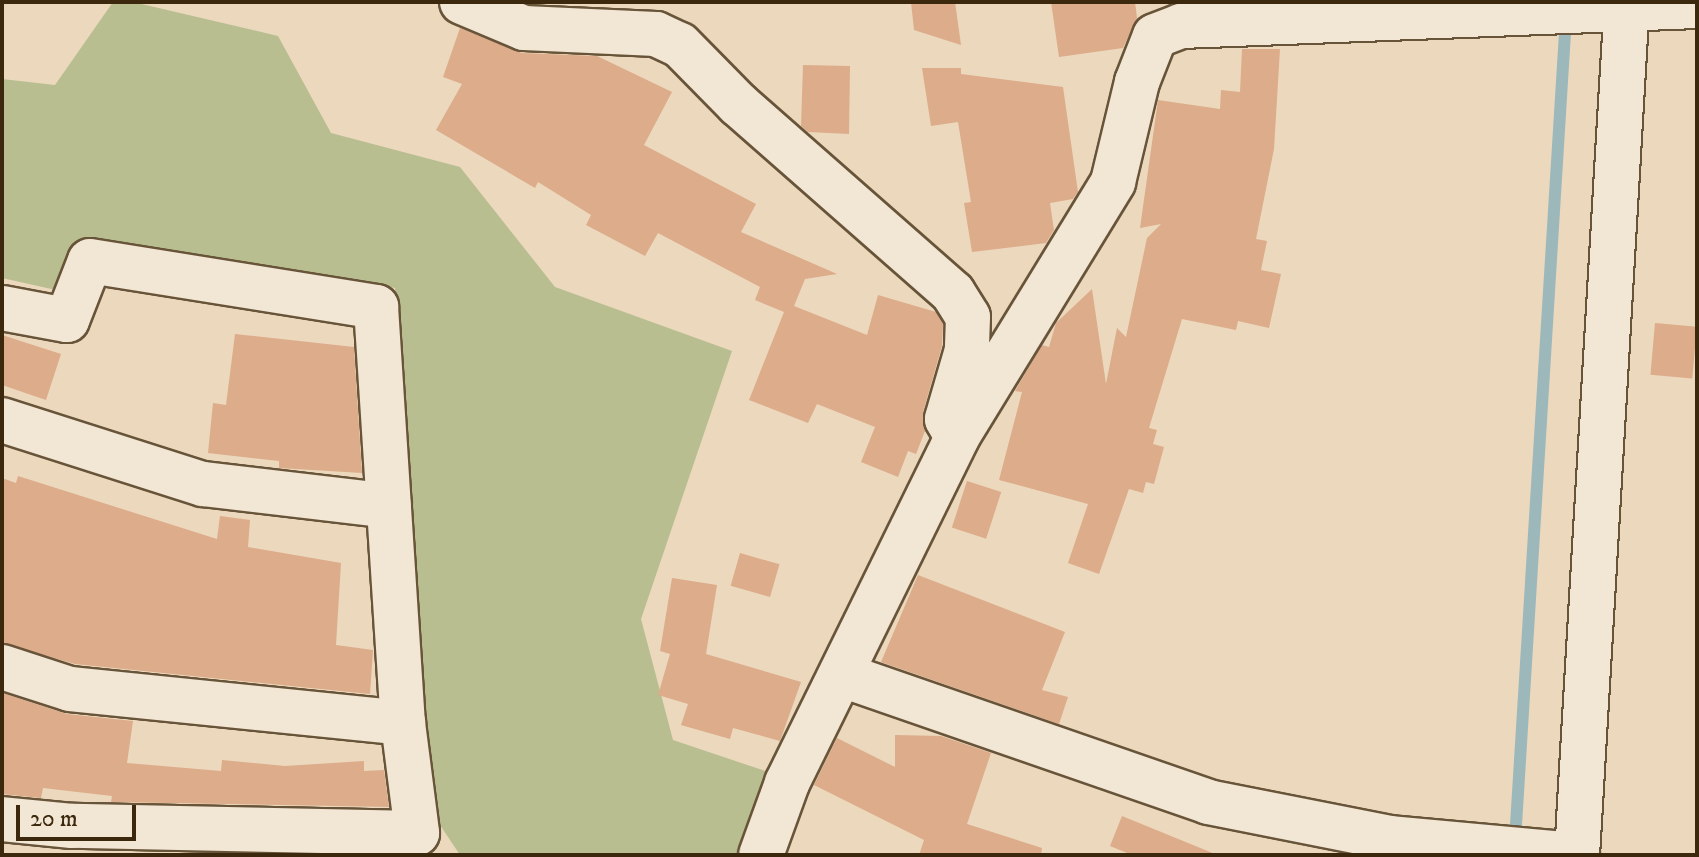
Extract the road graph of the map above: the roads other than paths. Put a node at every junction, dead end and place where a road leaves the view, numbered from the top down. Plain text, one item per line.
1 (462, 2) edge
2 (1627, 5) edge
3 (1697, 6) edge
4 (1172, 14) edge
5 (2, 308) edge
6 (2, 420) edge
7 (957, 437) junction
8 (389, 506) junction
9 (2, 667) edge
10 (842, 675) junction
11 (403, 723) junction
12 (2, 819) edge
13 (761, 855) edge
14 (1577, 855) edge

1 - 7 street
2 - 3 street
2 - 4 street
2 - 14 street
4 - 7 street
5 - 8 street
6 - 8 street
7 - 10 street
8 - 11 street
9 - 11 street
10 - 13 street
10 - 14 street
11 - 12 street

